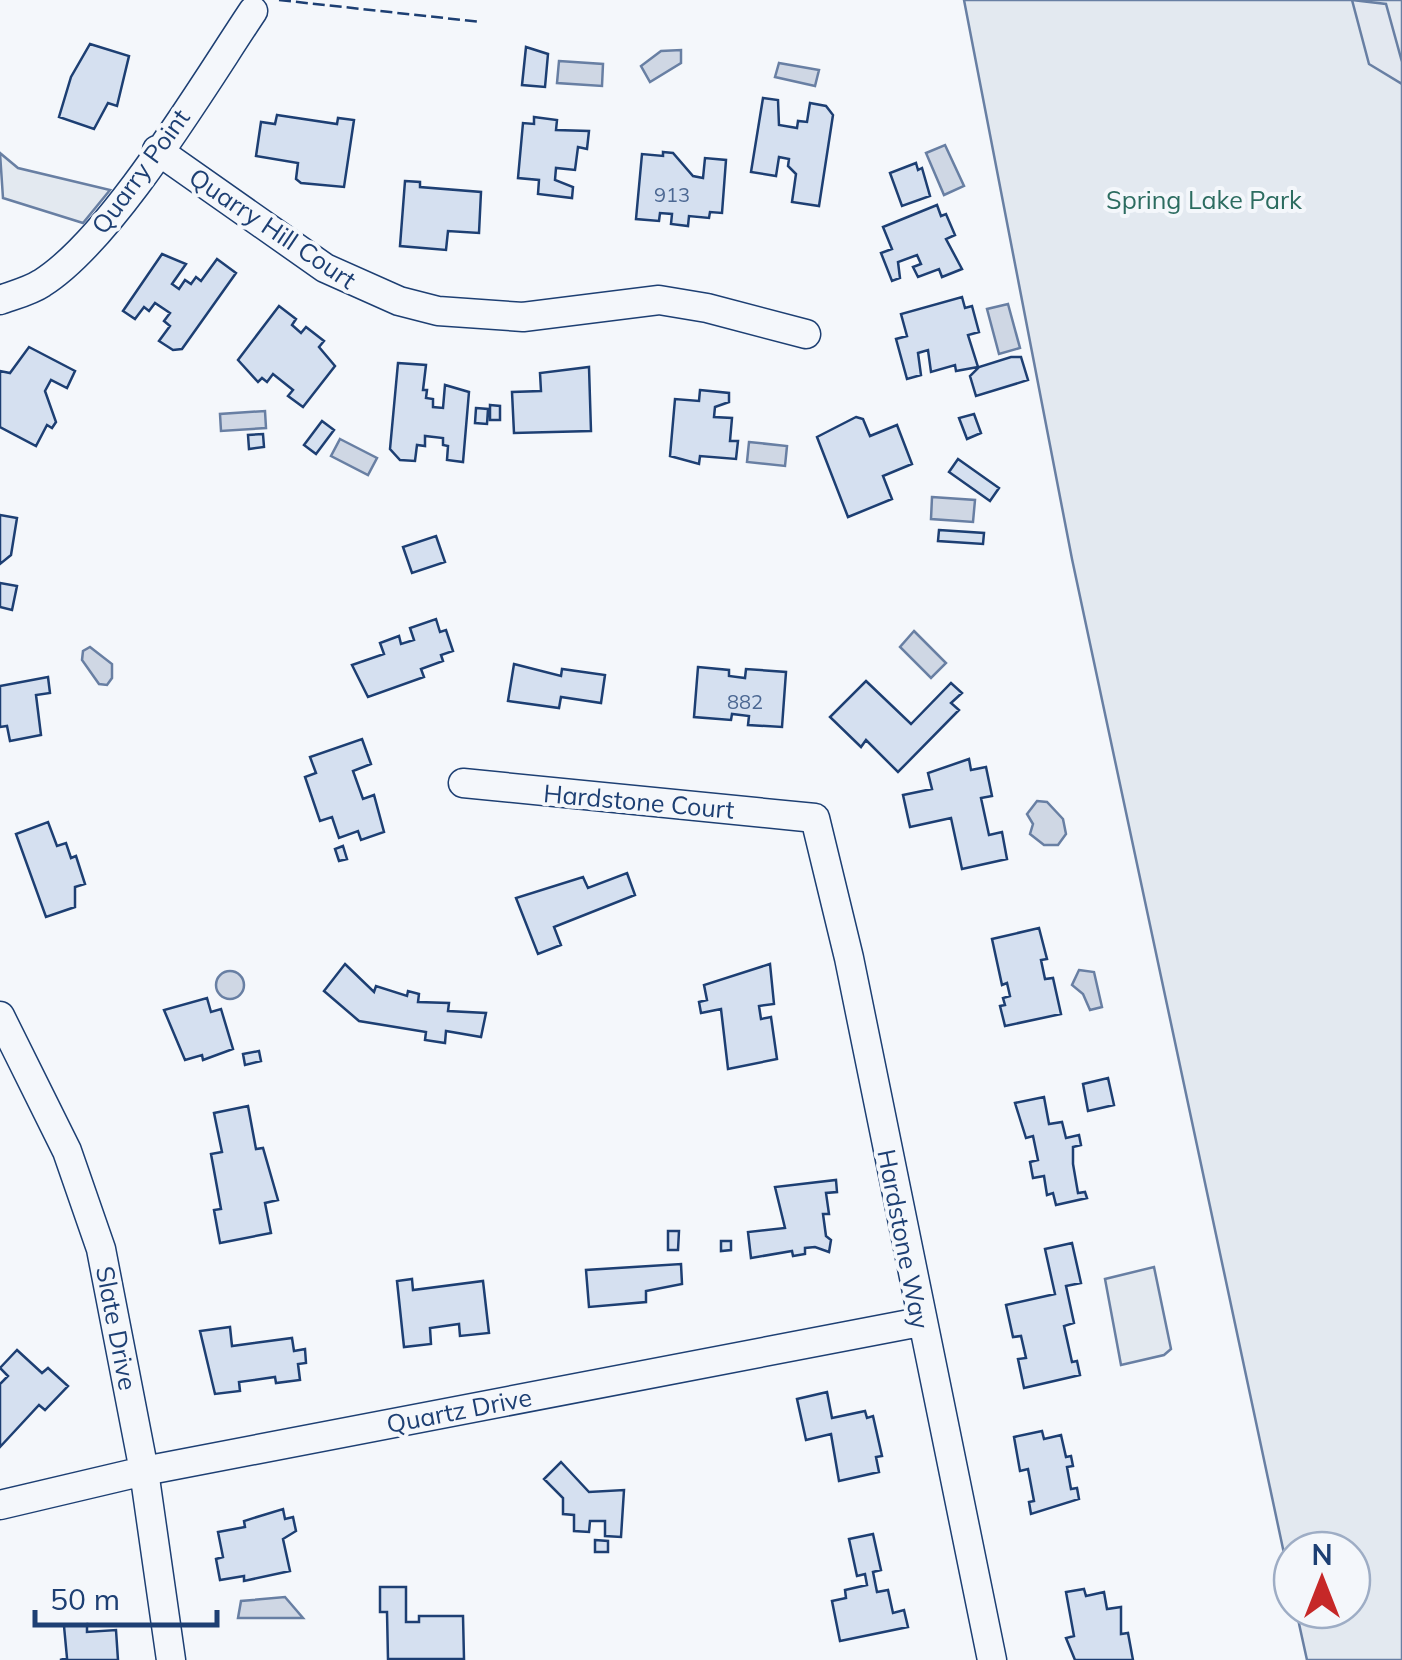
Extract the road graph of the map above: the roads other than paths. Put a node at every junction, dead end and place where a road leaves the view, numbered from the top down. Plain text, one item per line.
1 (253, 11) dead end
2 (157, 150) junction
3 (0, 300) edge
4 (806, 334) dead end
5 (463, 783) dead end
6 (815, 818) joint
7 (0, 1016) edge
8 (920, 1322) junction
9 (144, 1470) junction
10 (0, 1505) edge
11 (171, 1660) edge
12 (992, 1660) edge

1 - 2 street, Quarry Point
2 - 3 street, Quarry Point
2 - 4 street, Quarry Hill Court
5 - 6 street, Hardstone Court
6 - 8 street, Hardstone Way
7 - 9 street, Slate Drive
8 - 9 street, Quartz Drive
8 - 12 street, Hardstone Way
9 - 10 street, Quartz Drive
9 - 11 street, Slate Drive

